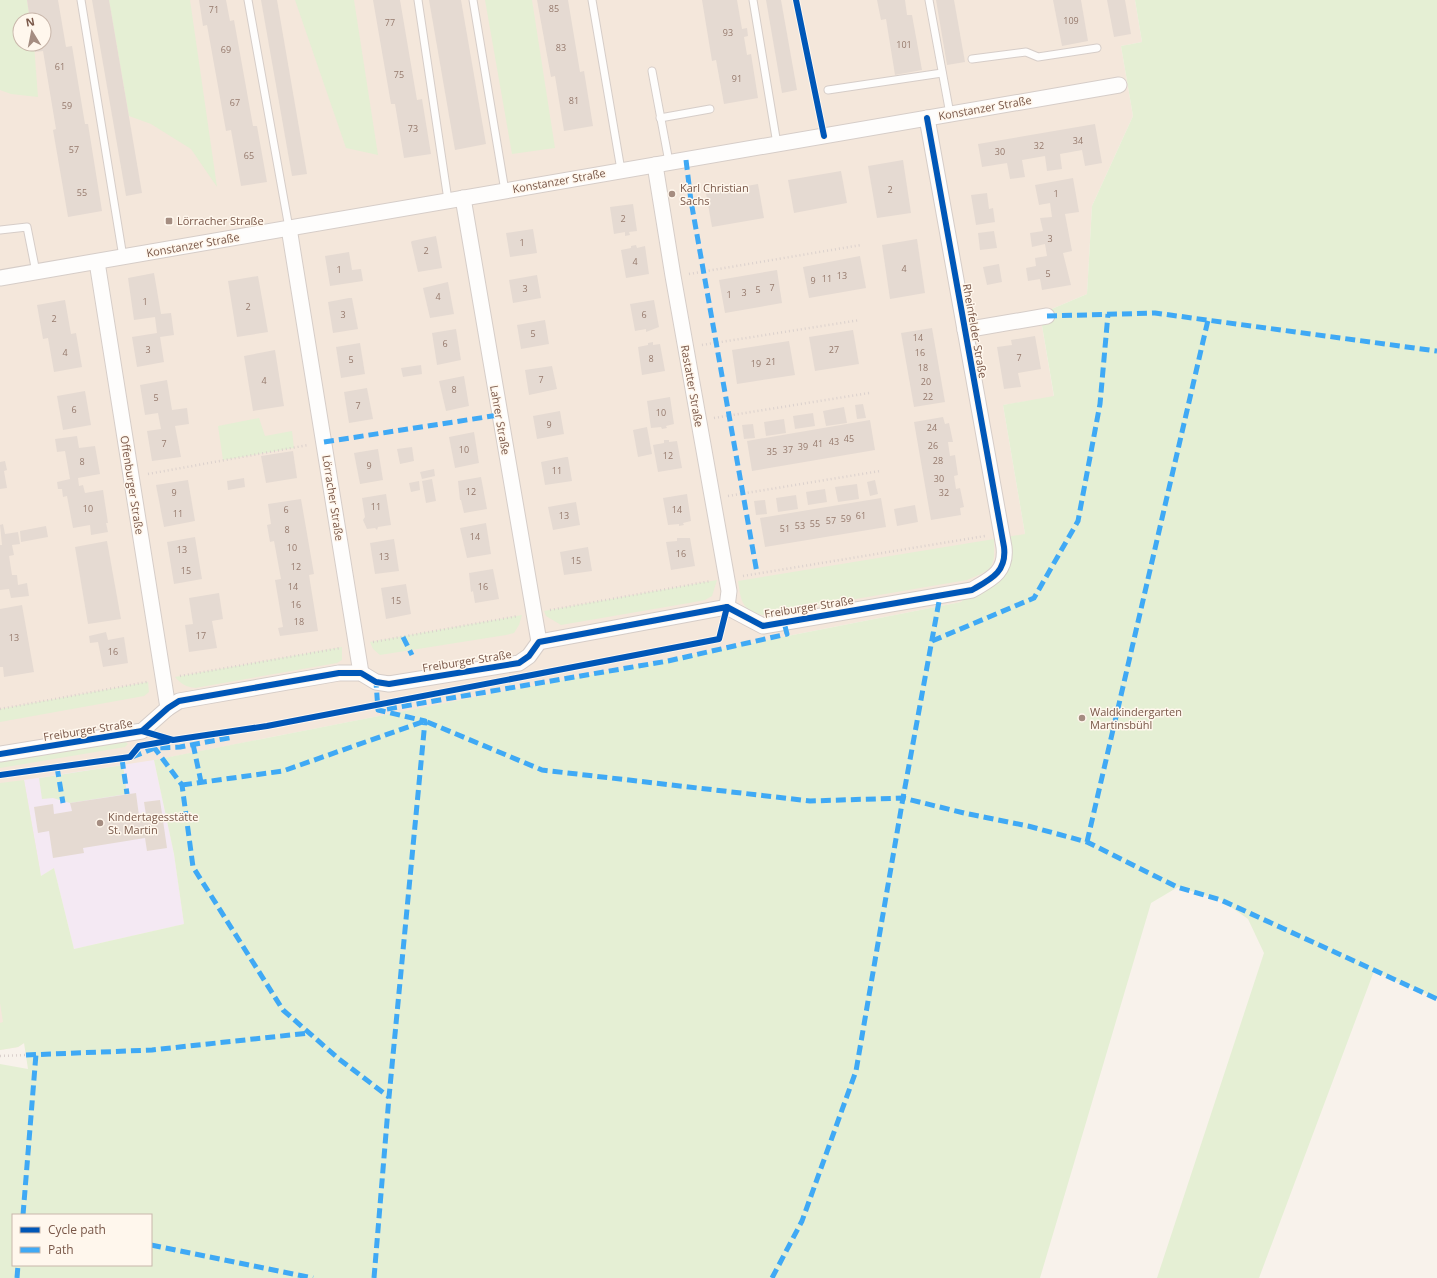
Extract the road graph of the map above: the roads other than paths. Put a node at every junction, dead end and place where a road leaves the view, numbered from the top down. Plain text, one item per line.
1 (81, 0) edge
2 (248, 0) edge
3 (418, 0) edge
4 (473, 0) edge
5 (592, 0) edge
6 (753, 0) edge
7 (929, 0) edge
8 (1097, 48) dead end
9 (972, 59) dead end
10 (652, 71) dead end
11 (942, 73) junction
12 (1118, 85) dead end
13 (828, 90) dead end
14 (710, 109) dead end
15 (950, 114) junction
16 (660, 118) junction
17 (927, 118) junction
18 (777, 144) junction
19 (662, 164) junction
20 (621, 170) junction
21 (506, 190) junction
22 (455, 199) junction
23 (289, 228) junction
24 (0, 230) edge
25 (123, 257) junction
26 (97, 262) junction
27 (36, 272) junction
28 (0, 278) edge
29 (1047, 316) dead end
30 (965, 330) junction
31 (1002, 540) joint
32 (727, 607) junction
33 (539, 642) junction
34 (361, 673) junction
35 (168, 708) junction
36 (0, 754) edge

1 - 25 lane
2 - 23 lane
3 - 22 lane
4 - 21 lane
5 - 20 lane
6 - 18 lane
7 - 11 lane
8 - 9 lane
10 - 16 lane
11 - 13 lane
11 - 15 lane
12 - 15 street, Konstanzer Straße
14 - 16 lane
15 - 17 street, Konstanzer Straße
16 - 19 lane
17 - 18 street, Konstanzer Straße
17 - 30 street, Rheinfelder Straße
18 - 19 street, Konstanzer Straße
19 - 20 street, Konstanzer Straße
19 - 32 street, Rastatter Straße
20 - 21 street, Konstanzer Straße
21 - 22 street, Konstanzer Straße
22 - 23 street, Konstanzer Straße
22 - 33 street, Lahrer Straße
23 - 25 street, Konstanzer Straße
23 - 34 street, Lörracher Straße
24 - 27 lane
25 - 26 street, Konstanzer Straße
26 - 27 street, Konstanzer Straße
26 - 35 street, Offenburger Straße
27 - 28 street, Konstanzer Straße
29 - 30 street
30 - 31 street, Rheinfelder Straße
31 - 32 street, Freiburger Straße
32 - 33 street
33 - 34 street, Freiburger Straße
34 - 35 street, Freiburger Straße
35 - 36 street, Freiburger Straße

